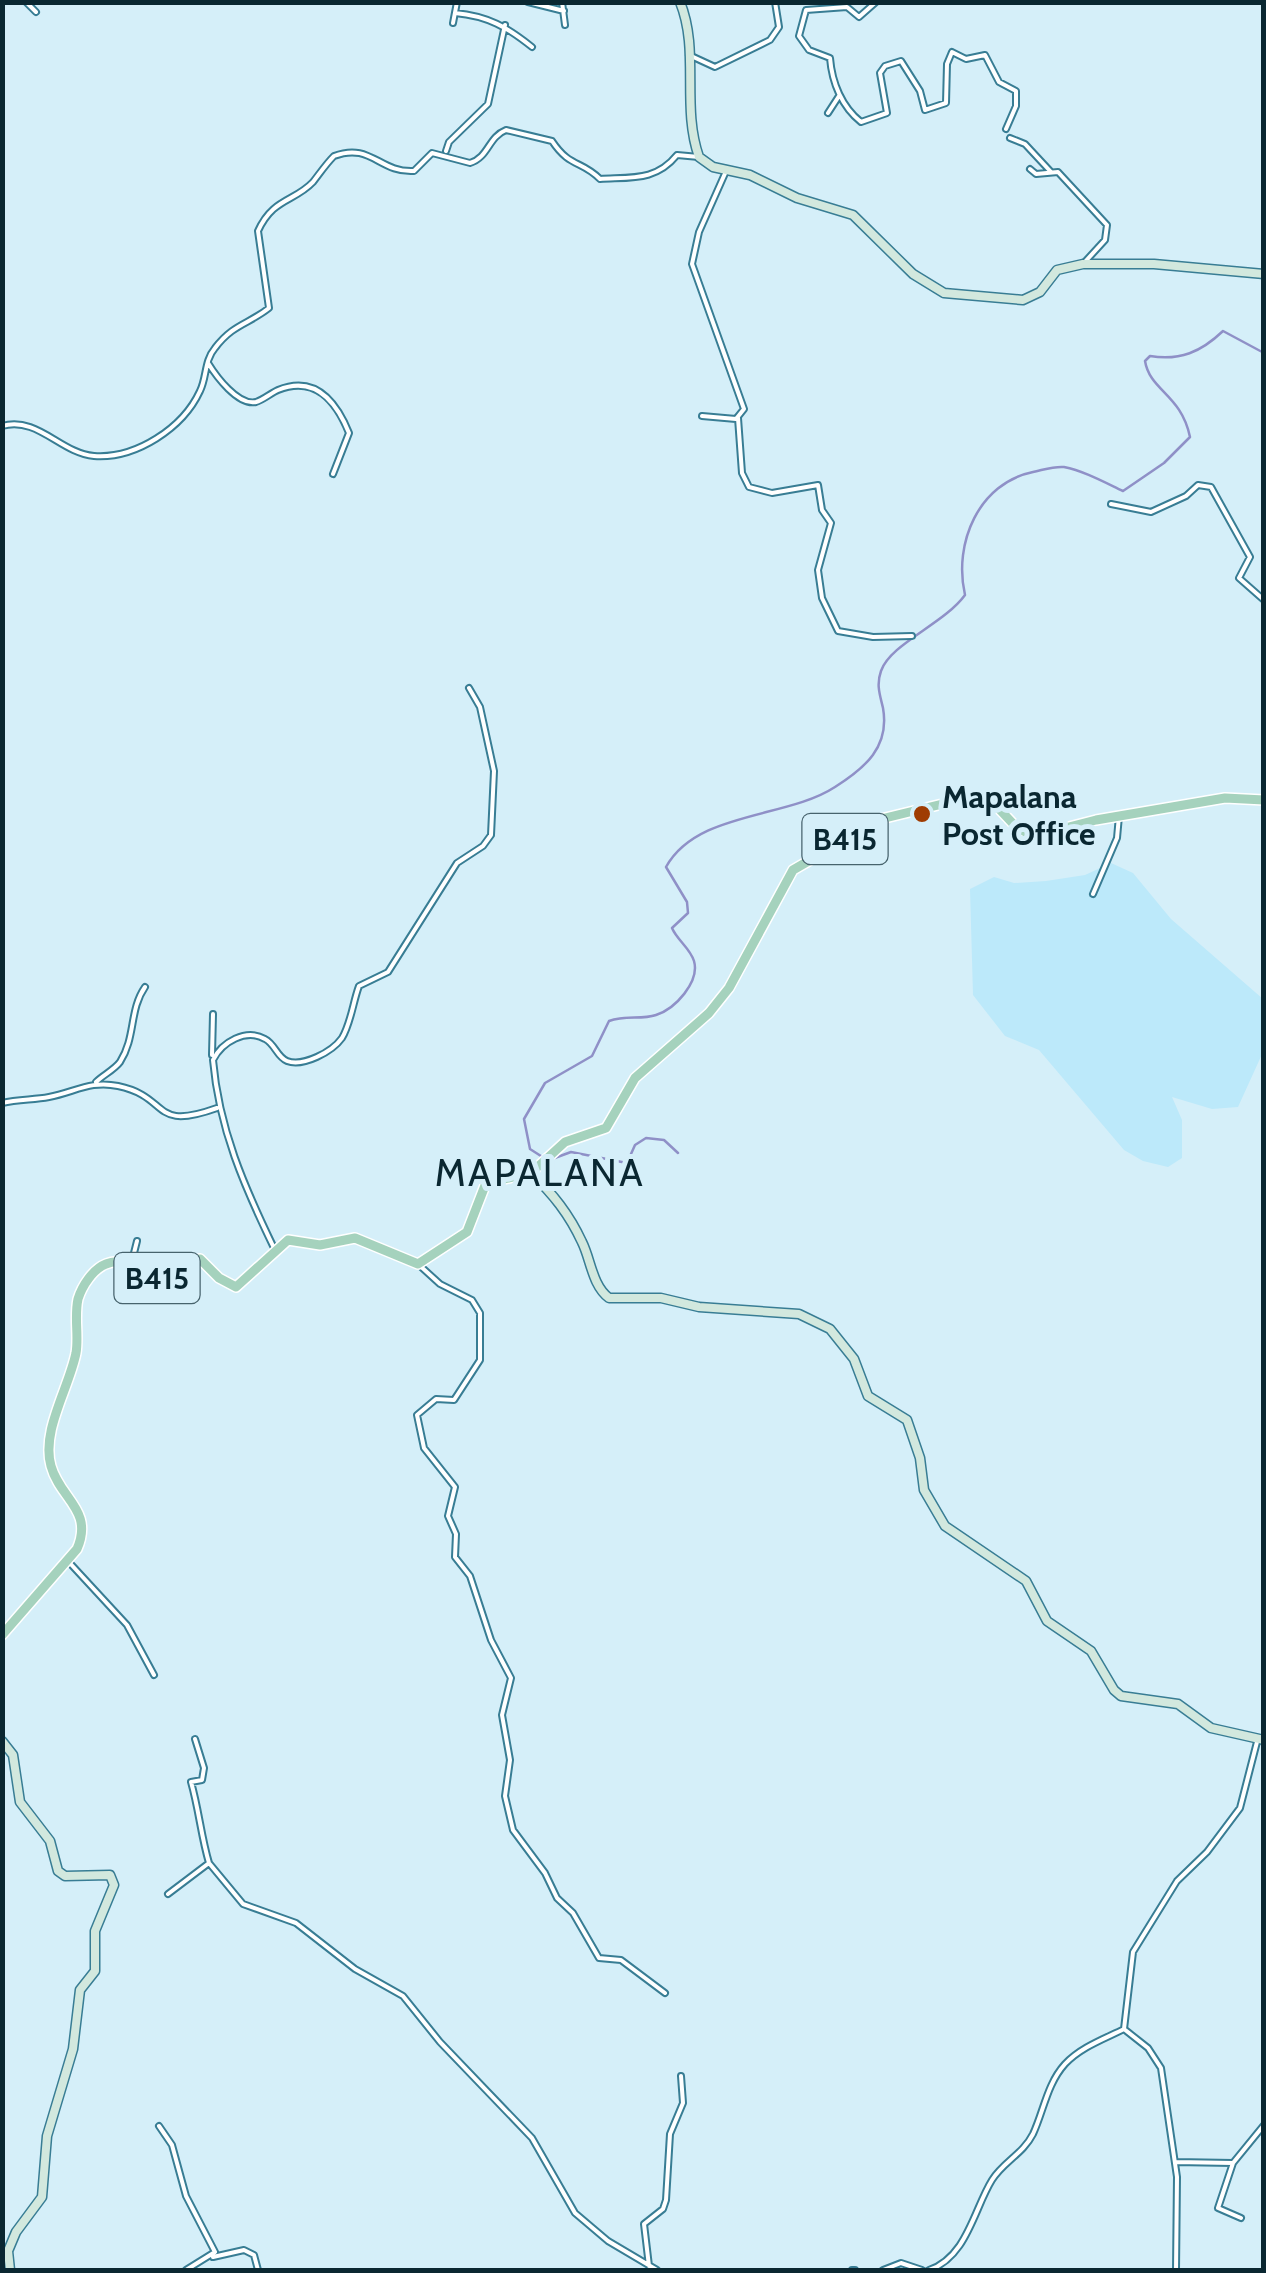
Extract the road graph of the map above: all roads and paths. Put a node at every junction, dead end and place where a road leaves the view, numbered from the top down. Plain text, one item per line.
1 (26, 2) edge
2 (457, 2) edge
3 (528, 2) edge
4 (562, 2) edge
5 (680, 2) edge
6 (776, 2) edge
7 (876, 2) edge
8 (36, 12) dead end
9 (564, 12) junction
10 (455, 13) junction
11 (453, 23) dead end
12 (565, 25) dead end
13 (505, 26) junction
14 (532, 47) dead end
15 (689, 55) junction
16 (839, 96) junction
17 (828, 113) dead end
18 (1006, 130) dead end
19 (1010, 138) dead end
20 (446, 153) junction
21 (699, 157) junction
22 (726, 169) junction
23 (1030, 169) dead end
24 (1051, 172) junction
25 (1082, 264) junction
26 (1264, 274) edge
27 (207, 361) junction
28 (702, 416) dead end
29 (738, 418) junction
30 (2, 426) edge
31 (333, 474) dead end
32 (1111, 504) dead end
33 (1264, 600) edge
34 (912, 636) dead end
35 (469, 688) dead end
36 (1264, 800) edge
37 (1120, 816) junction
38 (1093, 894) dead end
39 (145, 988) dead end
40 (213, 1014) dead end
41 (213, 1060) junction
42 (96, 1082) junction
43 (2, 1103) edge
44 (218, 1108) junction
45 (531, 1173) junction
46 (137, 1241) dead end
47 (274, 1248) junction
48 (418, 1264) junction
49 (132, 1265) junction
50 (67, 1560) junction
51 (2, 1635) edge
52 (154, 1675) dead end
53 (2, 1740) edge
54 (194, 1740) dead end
55 (1261, 1740) edge
56 (209, 1863) junction
57 (168, 1894) dead end
58 (665, 1993) dead end
59 (1124, 2029) junction
60 (681, 2076) dead end
61 (1264, 2124) edge
62 (159, 2126) dead end
63 (1174, 2162) junction
64 (1232, 2163) junction
65 (1241, 2218) dead end
66 (213, 2257) junction
67 (649, 2266) junction
68 (10, 2270) edge
69 (186, 2270) edge
70 (258, 2270) edge
71 (657, 2270) edge
72 (883, 2270) edge
73 (925, 2270) edge
74 (1176, 2270) edge

1 - 8 street
2 - 10 street
3 - 9 street
4 - 9 street
5 - 15 main road
6 - 15 street
7 - 16 street
9 - 12 street
10 - 11 street
10 - 13 street
13 - 14 street
13 - 20 street
15 - 21 main road
16 - 17 street
16 - 18 street
19 - 24 street
20 - 21 street
20 - 27 street
21 - 22 main road
22 - 25 main road
22 - 29 street
23 - 24 street
24 - 25 street
25 - 26 main road
27 - 30 street
27 - 31 street
28 - 29 street
29 - 34 street
32 - 33 street
35 - 41 street
36 - 37 main road, B415
37 - 38 street
37 - 45 main road, B415
39 - 42 street
40 - 41 street
41 - 44 street
42 - 43 street
42 - 44 street
44 - 47 street
45 - 48 main road, B415
45 - 55 main road
46 - 49 street
47 - 48 main road
47 - 49 main road, B415
48 - 58 street
49 - 50 main road, B415
50 - 51 main road, B415
50 - 52 street
53 - 68 main road
54 - 56 street
55 - 59 street
56 - 57 street
56 - 67 street
59 - 63 street
59 - 73 street
60 - 67 street
61 - 64 street
62 - 66 street
63 - 64 street
63 - 74 street
64 - 65 street
66 - 69 street
66 - 70 street
67 - 71 street
72 - 73 street

